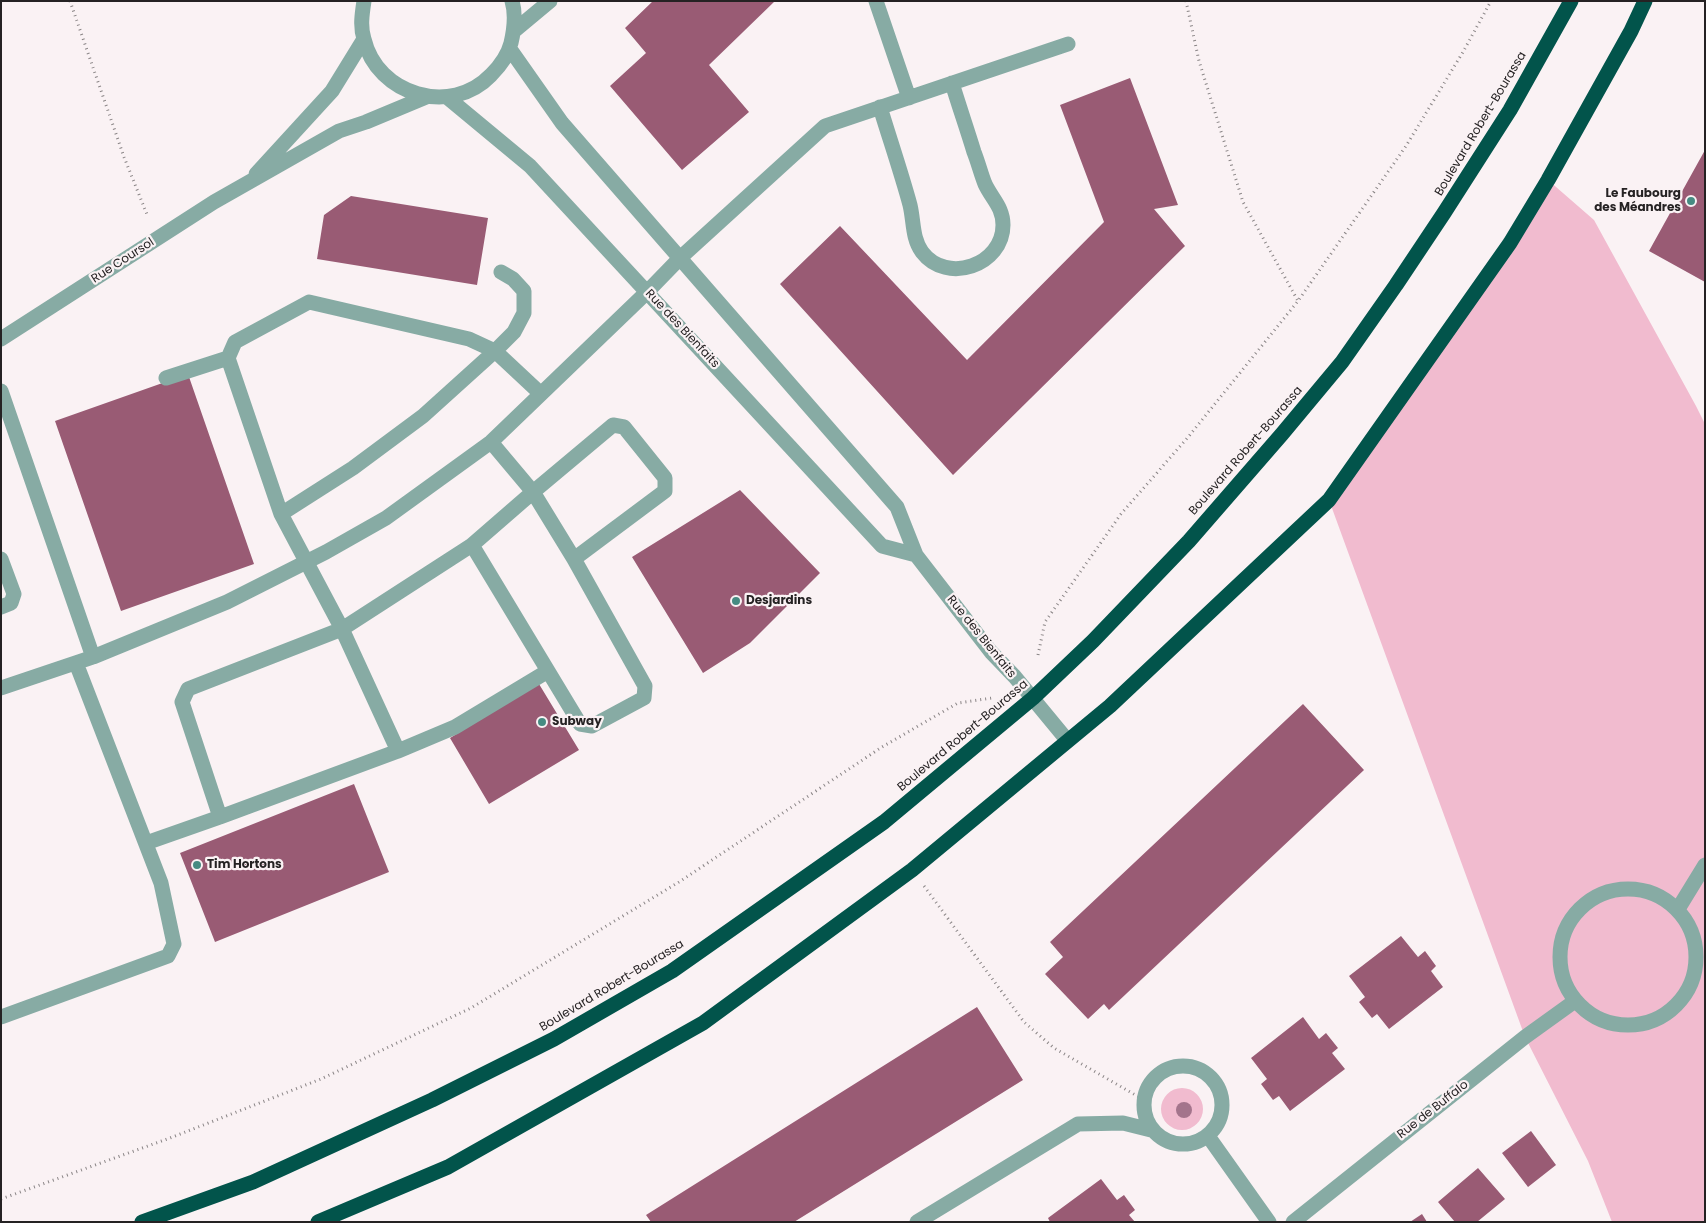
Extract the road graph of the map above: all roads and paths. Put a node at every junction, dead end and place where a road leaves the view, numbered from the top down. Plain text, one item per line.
1 (70, 1) edge
2 (364, 1) edge
3 (512, 1) edge
4 (550, 1) edge
5 (876, 1) edge
6 (1186, 1) edge
7 (1491, 1) edge
8 (1571, 1) edge
9 (1645, 1) edge
10 (514, 31) junction
11 (364, 40) junction
12 (1068, 44) dead end
13 (510, 49) junction
14 (952, 83) junction
15 (426, 97) junction
16 (448, 98) junction
17 (909, 98) junction
18 (880, 107) junction
19 (247, 184) junction
20 (157, 239) junction
21 (680, 258) junction
22 (501, 272) dead end
23 (647, 292) junction
24 (1298, 301) junction
25 (1, 340) edge
26 (495, 351) junction
27 (228, 358) junction
28 (166, 378) dead end
29 (1, 391) edge
30 (541, 394) junction
31 (491, 442) junction
32 (533, 492) junction
33 (281, 514) junction
34 (472, 545) junction
35 (916, 555) junction
36 (574, 558) junction
37 (1, 559) edge
38 (307, 561) junction
39 (1, 607) edge
40 (342, 629) junction
41 (1038, 655) dead end
42 (94, 657) junction
43 (76, 663) junction
44 (548, 671) junction
45 (1, 688) edge
46 (992, 698) dead end
47 (1033, 698) junction
48 (1067, 740) junction
49 (398, 751) junction
50 (220, 817) junction
51 (146, 843) junction
52 (1705, 865) edge
53 (912, 870) junction
54 (1678, 909) junction
55 (1575, 1001) junction
56 (1, 1017) edge
57 (1144, 1100) junction
58 (1151, 1130) junction
59 (1208, 1136) junction
60 (1, 1199) edge
61 (142, 1222) edge
62 (318, 1222) edge
63 (917, 1222) edge
64 (1269, 1222) edge
65 (1293, 1222) edge

1 - 20 path
2 - 11 street
3 - 10 street
4 - 10 street
5 - 17 street
6 - 24 path
7 - 24 path
8 - 47 highway, Boulevard Robert-Bourassa
9 - 48 highway
10 - 13 street
11 - 15 street
11 - 19 street, Rue Coursol
12 - 14 street
13 - 16 street
13 - 21 street, Rue des Bienfaits
14 - 17 street
14 - 18 street
15 - 16 street
15 - 19 street, Rue Coursol
16 - 23 street, Rue des Bienfaits
17 - 18 street
18 - 21 street
19 - 20 street, Rue Coursol
20 - 25 street, Rue Coursol
21 - 23 street
21 - 35 street, Rue des Bienfaits
22 - 26 street
23 - 30 street
23 - 35 street, Rue des Bienfaits
24 - 41 path
26 - 27 street
26 - 30 street
26 - 33 street
27 - 28 street
27 - 33 street
29 - 42 street
30 - 31 street
31 - 32 street
31 - 38 street
32 - 34 street
32 - 36 street
32 - 36 street
33 - 38 street
34 - 40 street
34 - 44 street
35 - 47 street, Rue des Bienfaits
36 - 44 street
37 - 39 street
38 - 40 street
38 - 42 street
40 - 49 street
40 - 50 street
42 - 43 street
43 - 45 street
43 - 51 street
44 - 49 street
46 - 60 path
47 - 48 street, Rue des Bienfaits
47 - 61 highway, Boulevard Robert-Bourassa
48 - 53 highway
49 - 50 street
50 - 51 street
51 - 56 street
52 - 54 street
53 - 57 path
53 - 62 highway
54 - 55 street
54 - 55 street
55 - 65 street, Rue de Buffalo
57 - 58 street
57 - 59 street
58 - 59 street
58 - 63 street
59 - 64 street

